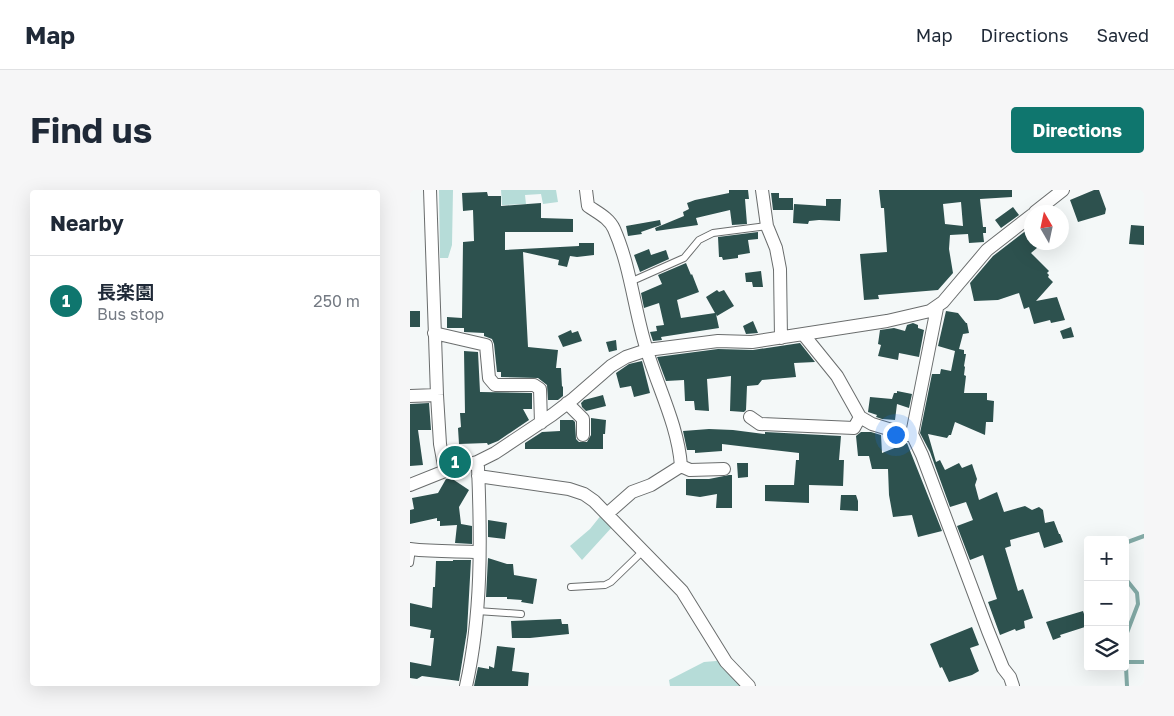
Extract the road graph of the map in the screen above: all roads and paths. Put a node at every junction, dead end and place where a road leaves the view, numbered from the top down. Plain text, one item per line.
1 (430, 190) edge
2 (586, 190) edge
3 (762, 190) edge
4 (1063, 190) edge
5 (1044, 205) edge
6 (1024, 221) edge
7 (767, 226) junction
8 (630, 282) junction
9 (937, 308) junction
10 (434, 334) junction
11 (803, 334) junction
12 (781, 338) junction
13 (647, 350) junction
14 (437, 395) junction
15 (410, 396) edge
16 (567, 403) junction
17 (750, 417) dead end
18 (860, 417) junction
19 (541, 423) junction
20 (583, 434) dead end
21 (912, 434) junction
22 (477, 462) junction
23 (681, 466) junction
24 (724, 469) dead end
25 (445, 472) junction
26 (478, 476) junction
27 (410, 485) edge
28 (607, 514) junction
29 (411, 549) edge
30 (643, 551) junction
31 (479, 552) junction
32 (410, 563) edge
33 (571, 587) dead end
34 (477, 611) junction
35 (521, 614) dead end
36 (466, 686) edge
37 (748, 686) edge
38 (1014, 686) edge

1 - 10 street
2 - 8 street
3 - 7 street
4 - 5 street
6 - 9 street
7 - 8 lane
7 - 12 street
8 - 13 street
9 - 11 street
9 - 21 street
10 - 14 street
10 - 19 street
11 - 12 street
11 - 18 street
12 - 13 street
13 - 16 street
13 - 23 street
14 - 15 street
14 - 25 street
16 - 19 street
16 - 20 street
17 - 18 street
18 - 21 street
19 - 22 street
21 - 38 street
22 - 25 street
22 - 26 street
23 - 24 street
23 - 28 street
25 - 27 street
26 - 28 street
26 - 31 street
28 - 30 street
29 - 31 street
29 - 32 lane
30 - 33 lane
30 - 37 street
31 - 34 street
34 - 35 lane
34 - 36 street

